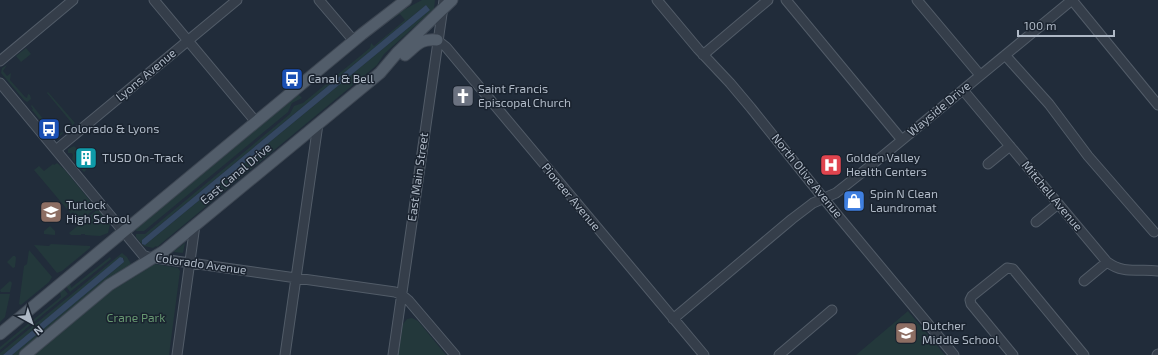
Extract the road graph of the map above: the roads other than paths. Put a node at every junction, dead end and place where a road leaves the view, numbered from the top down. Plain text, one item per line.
1 (73, 0) edge
2 (154, 0) edge
3 (237, 0) edge
4 (320, 0) edge
5 (406, 0) edge
6 (452, 0) edge
7 (657, 0) edge
8 (768, 0) edge
9 (786, 0) edge
10 (917, 0) edge
11 (1072, 0) edge
12 (443, 5) edge
13 (188, 40) junction
14 (437, 40) junction
15 (354, 41) junction
16 (703, 54) junction
17 (1005, 55) junction
18 (0, 61) edge
19 (380, 73) junction
20 (980, 75) junction
21 (0, 83) edge
22 (963, 90) junction
23 (1158, 105) edge
24 (256, 122) junction
25 (318, 124) junction
26 (902, 140) junction
27 (1010, 146) junction
28 (56, 150) junction
29 (988, 164) dead end
30 (824, 199) junction
31 (1058, 204) junction
32 (1036, 222) dead end
33 (195, 226) junction
34 (123, 232) junction
35 (1154, 232) dead end
36 (154, 258) junction
37 (190, 262) junction
38 (1107, 262) junction
39 (1158, 271) edge
40 (296, 277) junction
41 (1084, 281) dead end
42 (402, 295) junction
43 (832, 310) dead end
44 (419, 314) junction
45 (673, 319) junction
46 (397, 326) junction
47 (0, 334) edge
48 (25, 355) edge
49 (177, 355) edge
50 (285, 355) edge
51 (393, 355) edge
52 (455, 355) edge
53 (704, 355) edge
54 (779, 355) edge
55 (954, 355) edge
56 (1013, 355) edge
57 (1084, 355) edge

1 - 18 street
2 - 13 street
3 - 13 street, Lyons Avenue
4 - 15 street
5 - 15 main road
6 - 12 main road, East Canal Drive
7 - 16 street, North Olive Avenue
8 - 16 street
9 - 26 street
10 - 20 street
11 - 17 street, Wayside Drive
11 - 23 street
12 - 14 street, East Main Street
12 - 19 main road, East Canal Drive
13 - 24 street
13 - 28 street, Lyons Avenue
14 - 19 main road
14 - 42 street, East Main Street
14 - 45 street, Pioneer Avenue
15 - 24 main road
16 - 30 street, North Olive Avenue
17 - 20 street, Wayside Drive
17 - 35 street
19 - 25 main road, East Canal Drive
20 - 22 street, Wayside Drive
21 - 28 street, Colorado Avenue
22 - 26 street, Wayside Drive
22 - 27 street, Mitchell Avenue
24 - 34 main road
25 - 33 main road, East Canal Drive
25 - 40 street
26 - 30 street, Wayside Drive
27 - 29 street
27 - 31 street, Mitchell Avenue
28 - 34 street, Colorado Avenue
30 - 45 street, Wayside Drive
30 - 55 street, North Olive Avenue
31 - 32 street
31 - 38 street, Mitchell Avenue
33 - 36 main road, East Canal Drive
33 - 37 street
34 - 36 street, Colorado Avenue
34 - 47 main road
36 - 37 street, Colorado Avenue
36 - 48 main road, East Canal Drive
37 - 40 street, Colorado Avenue
37 - 49 street
38 - 39 street, Mitchell Avenue
38 - 41 street
40 - 42 street, Colorado Avenue
40 - 50 street
42 - 44 street
42 - 46 street, East Main Street
43 - 54 street
44 - 46 street
44 - 52 street
45 - 53 street, Pioneer Avenue
46 - 51 street, East Main Street
56 - 57 street

